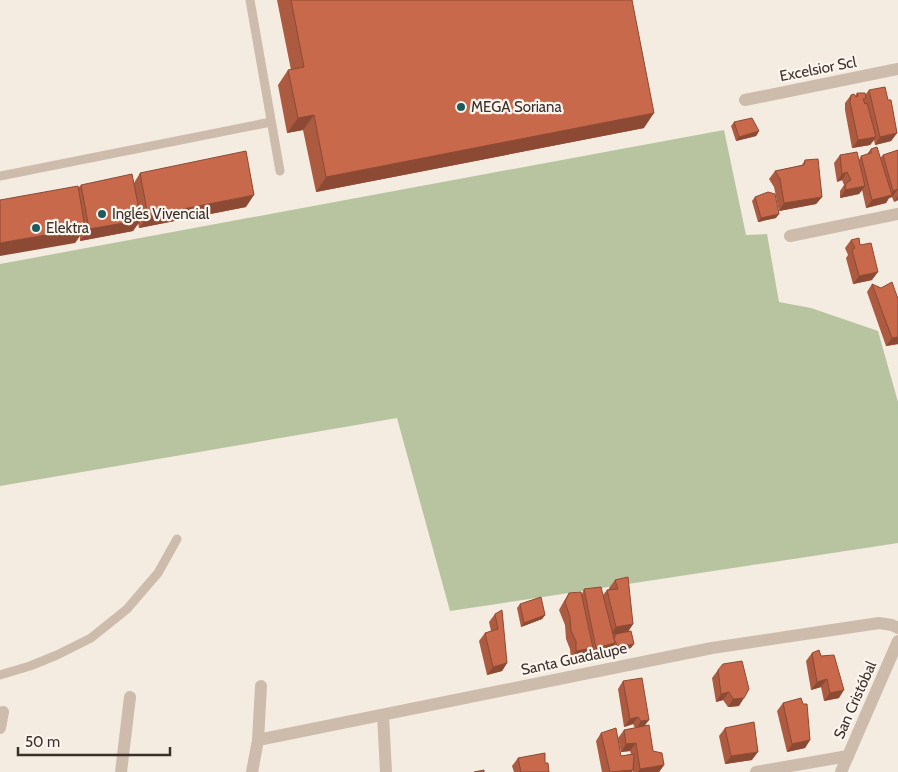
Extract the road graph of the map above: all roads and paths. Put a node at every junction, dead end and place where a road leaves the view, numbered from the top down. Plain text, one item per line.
1 (250, 0) edge
2 (898, 69) edge
3 (745, 100) dead end
4 (271, 122) junction
5 (280, 171) dead end
6 (0, 176) edge
7 (898, 214) edge
8 (790, 236) dead end
9 (177, 539) dead end
10 (898, 628) edge
11 (898, 641) edge
12 (0, 675) edge
13 (261, 686) dead end
14 (130, 697) dead end
15 (3, 712) dead end
16 (383, 715) junction
17 (0, 728) edge
18 (258, 740) junction
19 (848, 756) junction
20 (121, 772) edge
21 (252, 772) edge
22 (386, 772) edge
23 (756, 772) edge
24 (841, 772) edge

1 - 4 lane
2 - 3 street, Excelsior Scl
4 - 5 lane
4 - 6 lane
7 - 8 street
9 - 12 lane
10 - 16 street, Santa Guadalupe
11 - 19 street, San Cristóbal
13 - 18 street
14 - 20 street
15 - 17 street
16 - 18 street, Santa Guadalupe
16 - 22 street
18 - 21 street
19 - 23 street
19 - 24 street, San Cristóbal

